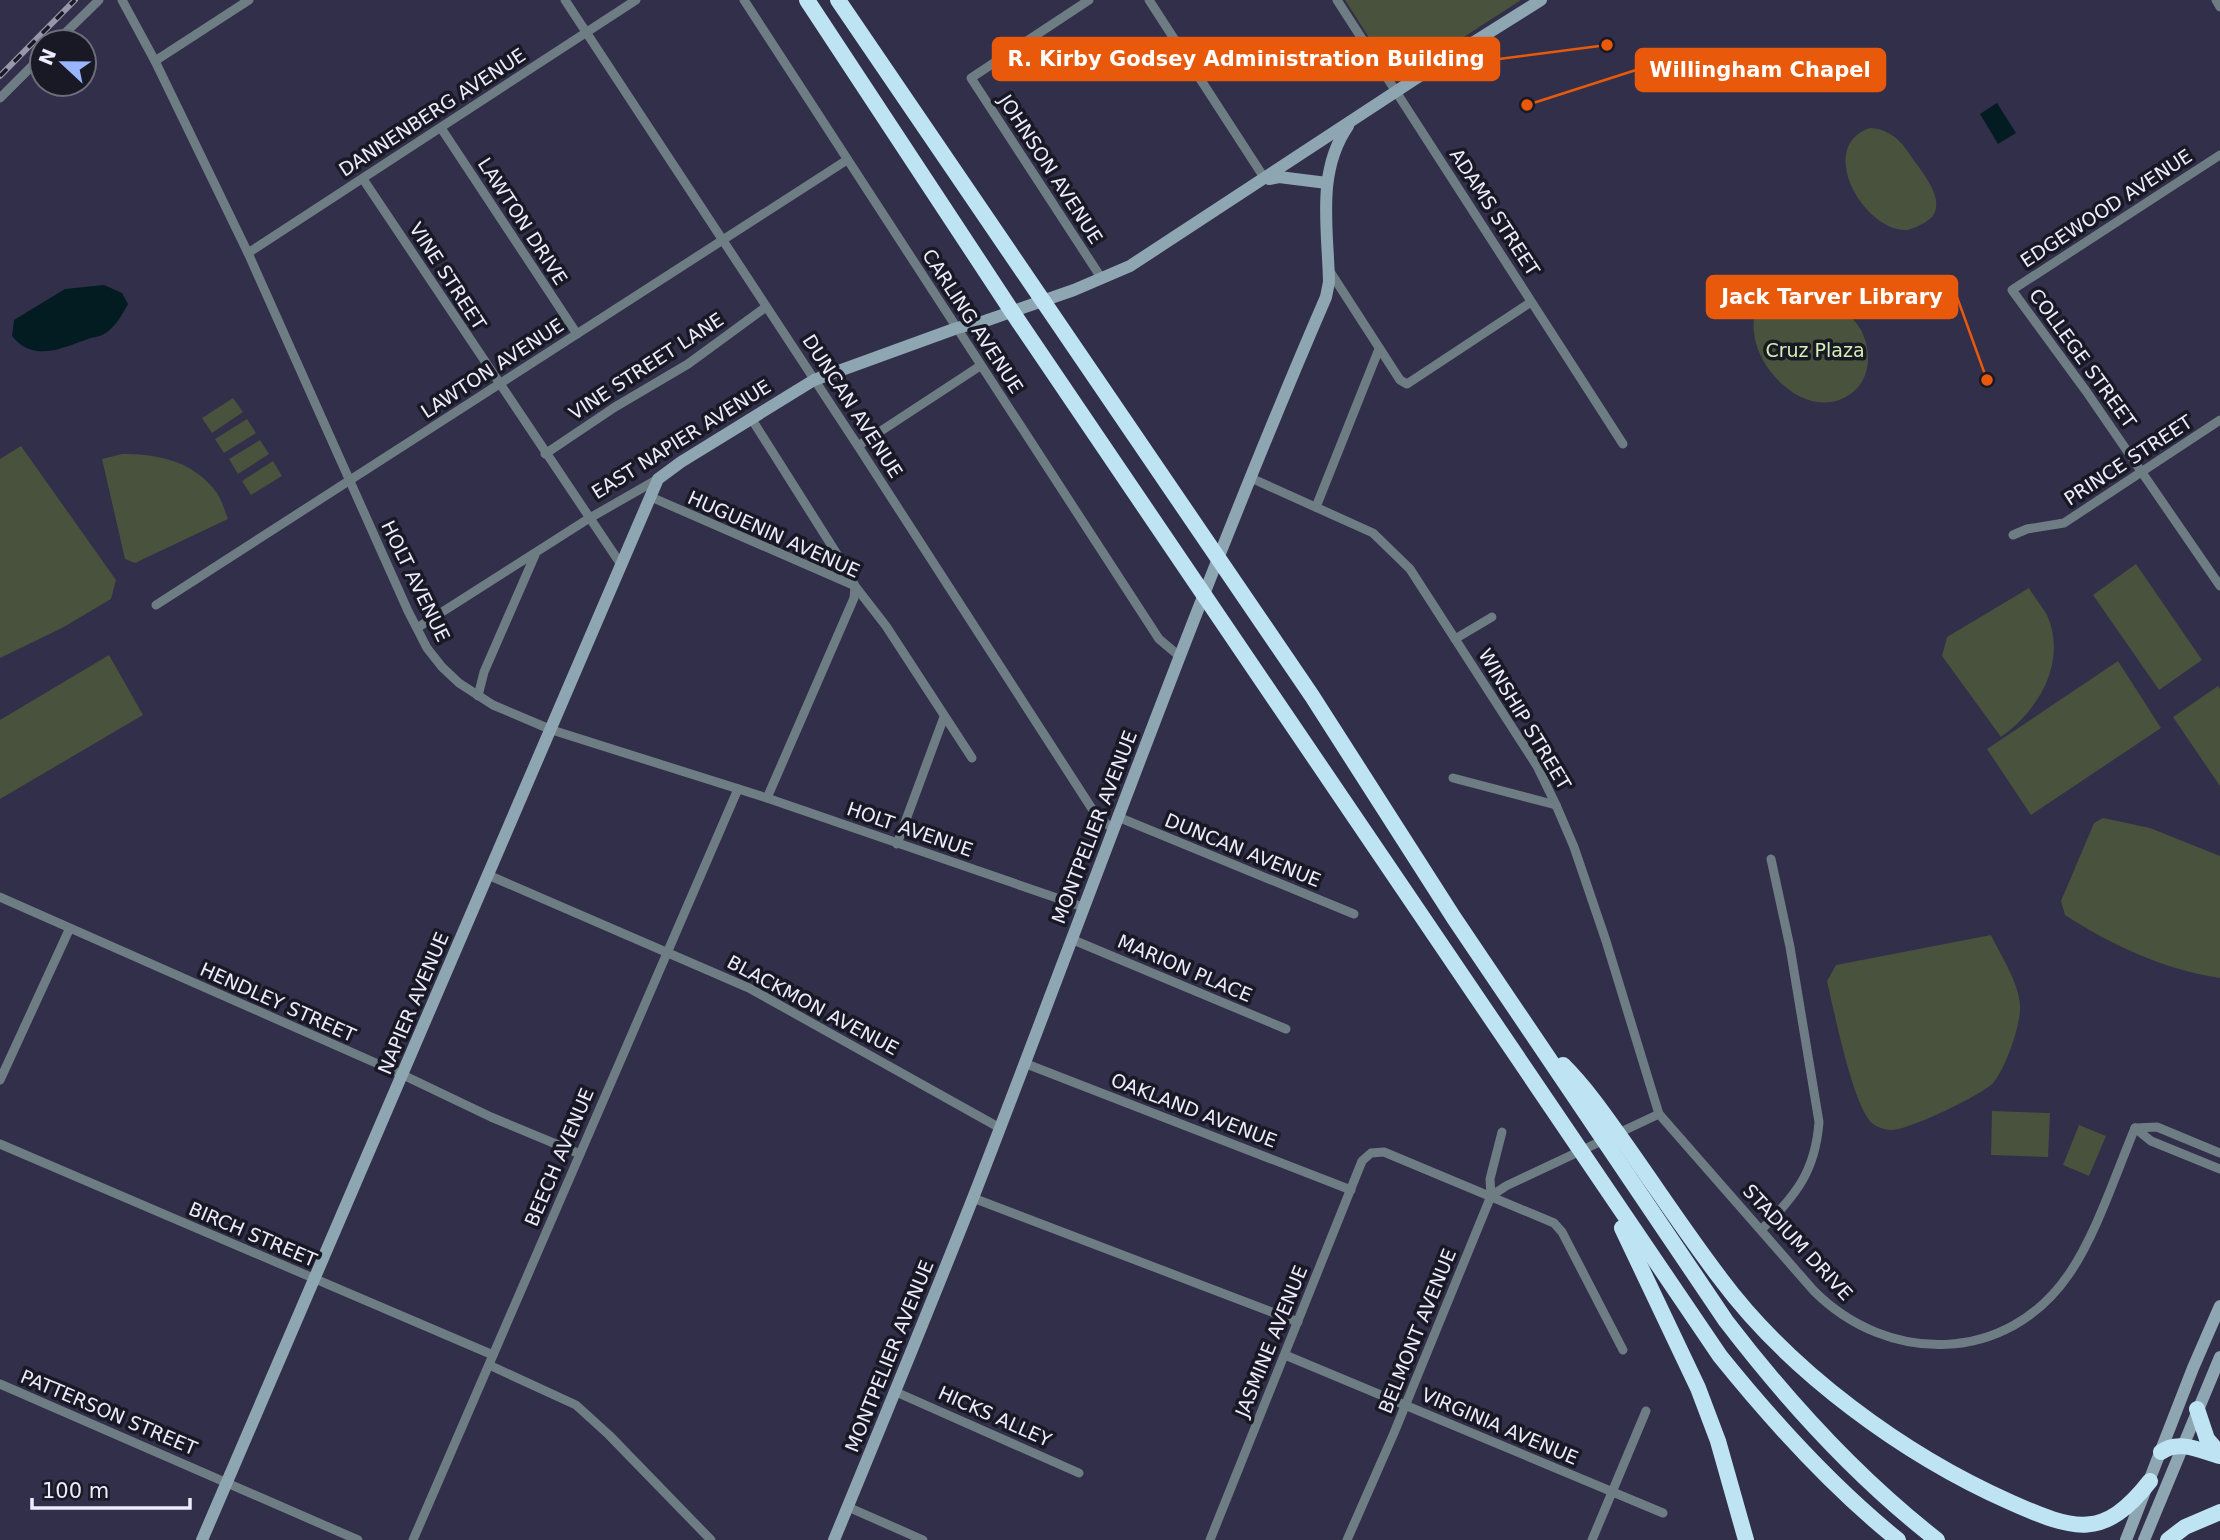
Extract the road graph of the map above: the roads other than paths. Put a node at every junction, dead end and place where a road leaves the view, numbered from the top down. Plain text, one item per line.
1 (99, 0) edge
2 (122, 0) edge
3 (249, 0) edge
4 (565, 0) edge
5 (636, 0) edge
6 (744, 0) edge
7 (807, 0) edge
8 (838, 0) edge
9 (1089, 0) edge
10 (1149, 0) edge
11 (1337, 0) edge
12 (1541, 0) edge
13 (2216, 0) edge
14 (2220, 6) edge
15 (70, 28) edge
16 (586, 31) junction
17 (155, 61) junction
18 (28, 70) edge
19 (1396, 91) junction
20 (0, 98) edge
21 (1350, 123) junction
22 (441, 128) junction
23 (2220, 155) edge
24 (848, 160) junction
25 (363, 179) junction
26 (1265, 179) junction
27 (1327, 183) junction
28 (722, 239) junction
29 (248, 253) junction
30 (1328, 268) junction
31 (1102, 279) junction
32 (2012, 290) joint
33 (1531, 302) junction
34 (766, 307) junction
35 (957, 328) junction
36 (577, 334) junction
37 (1379, 348) junction
38 (980, 366) junction
39 (814, 380) junction
40 (499, 384) junction
41 (751, 418) junction
42 (2220, 420) edge
43 (1623, 444) dead end
44 (858, 446) junction
45 (545, 454) junction
46 (2142, 471) junction
47 (1251, 478) junction
48 (658, 480) junction
49 (350, 481) junction
50 (651, 497) junction
51 (1316, 507) junction
52 (588, 519) junction
53 (2013, 535) dead end
54 (535, 554) junction
55 (622, 566) junction
56 (855, 586) junction
57 (2220, 586) edge
58 (156, 605) dead end
59 (1492, 617) dead end
60 (417, 628) junction
61 (1455, 639) junction
62 (1178, 655) junction
63 (478, 696) junction
64 (944, 717) junction
65 (552, 730) junction
66 (972, 758) dead end
67 (1453, 778) dead end
68 (738, 789) junction
69 (767, 798) junction
70 (1556, 805) junction
71 (1116, 823) junction
72 (897, 844) junction
73 (1771, 859) dead end
74 (488, 875) junction
75 (0, 897) edge
76 (1083, 907) junction
77 (1354, 914) dead end
78 (69, 930) junction
79 (1071, 940) junction
80 (667, 952) junction
81 (1286, 1029) dead end
82 (1533, 1034) junction
83 (1024, 1063) junction
84 (403, 1075) junction
85 (0, 1080) edge
86 (1659, 1114) junction
87 (1000, 1128) junction
88 (2135, 1128) junction
89 (1502, 1132) dead end
90 (0, 1144) edge
91 (2220, 1153) edge
92 (580, 1154) junction
93 (1588, 1161) junction
94 (2220, 1168) edge
95 (1351, 1190) junction
96 (1492, 1196) junction
97 (973, 1198) junction
98 (1762, 1229) junction
99 (314, 1279) junction
100 (2220, 1306) edge
101 (1298, 1322) junction
102 (1623, 1350) dead end
103 (492, 1355) junction
104 (1285, 1355) junction
105 (2220, 1357) edge
106 (489, 1365) junction
107 (0, 1384) edge
108 (896, 1392) junction
109 (1405, 1405) junction
110 (2197, 1409) junction
111 (1646, 1410) dead end
112 (2183, 1446) junction
113 (2161, 1452) junction
114 (2220, 1455) edge
115 (1079, 1473) dead end
116 (2150, 1481) junction
117 (227, 1482) junction
118 (1612, 1492) junction
119 (848, 1507) junction
120 (2220, 1512) edge
121 (1663, 1513) dead end
122 (1924, 1529) junction
123 (202, 1540) edge
124 (358, 1540) edge
125 (413, 1540) edge
126 (711, 1540) edge
127 (834, 1540) edge
128 (923, 1540) edge
129 (1210, 1540) edge
130 (1347, 1540) edge
131 (1592, 1540) edge
132 (1746, 1540) edge
133 (1898, 1540) edge
134 (1937, 1540) edge
135 (1947, 1540) edge
136 (2126, 1540) edge
137 (2144, 1540) edge
138 (2168, 1540) edge

1 - 15 street
2 - 17 street, HOLT AVENUE
3 - 17 street
4 - 16 street, DUNCAN AVENUE
5 - 16 street, DANNENBERG AVENUE
6 - 24 street, CARLING AVENUE
7 - 93 highway
8 - 82 highway
9 - 31 street, JOHNSON AVENUE
10 - 26 street
11 - 19 street, ADAMS STREET
12 - 19 street, EAST NAPIER AVENUE
13 - 14 street
16 - 22 street, DANNENBERG AVENUE
16 - 28 street, DUNCAN AVENUE
17 - 29 street, HOLT AVENUE
18 - 20 street
19 - 21 street, EAST NAPIER AVENUE
19 - 33 street, ADAMS STREET
21 - 26 street, EAST NAPIER AVENUE
21 - 27 street, MONTPELIER AVENUE
22 - 25 street, DANNENBERG AVENUE
22 - 36 street, LAWTON DRIVE
23 - 32 street, EDGEWOOD AVENUE
24 - 28 street, LAWTON AVENUE
24 - 35 street, CARLING AVENUE
25 - 29 street, DANNENBERG AVENUE
25 - 40 street, VINE STREET
26 - 27 street
26 - 31 street, EAST NAPIER AVENUE
27 - 30 street, MONTPELIER AVENUE
28 - 34 street, DUNCAN AVENUE
28 - 36 street, LAWTON AVENUE
29 - 49 street, HOLT AVENUE
30 - 37 street
30 - 47 street, MONTPELIER AVENUE
31 - 35 street, EAST NAPIER AVENUE
32 - 46 street, COLLEGE STREET
33 - 37 street
33 - 43 street, ADAMS STREET
34 - 39 street, DUNCAN AVENUE
34 - 45 street, VINE STREET LANE
35 - 38 street, CARLING AVENUE
35 - 39 street, EAST NAPIER AVENUE
36 - 40 street, LAWTON AVENUE
37 - 51 street
38 - 44 street
38 - 62 street, CARLING AVENUE
39 - 41 street, EAST NAPIER AVENUE
39 - 44 street, DUNCAN AVENUE
40 - 45 street, VINE STREET
40 - 49 street, LAWTON AVENUE
41 - 48 street, EAST NAPIER AVENUE
41 - 56 street
42 - 46 street, PRINCE STREET
44 - 71 street, DUNCAN AVENUE
45 - 52 street, VINE STREET
46 - 53 street, PRINCE STREET
46 - 57 street, COLLEGE STREET
47 - 51 street, WINSHIP STREET
47 - 62 street, MONTPELIER AVENUE
48 - 50 street, NAPIER AVENUE
48 - 52 street, EAST NAPIER AVENUE
49 - 58 street, LAWTON AVENUE
49 - 60 street, HOLT AVENUE
50 - 55 street, NAPIER AVENUE
50 - 56 street, HUGUENIN AVENUE
51 - 61 street, WINSHIP STREET
52 - 54 street, EAST NAPIER AVENUE
52 - 55 street, VINE STREET
54 - 60 street, EAST NAPIER AVENUE
54 - 63 street
55 - 65 street, NAPIER AVENUE
56 - 64 street, HUGUENIN AVENUE
56 - 69 street
59 - 61 street
60 - 63 street, HOLT AVENUE
61 - 70 street, WINSHIP STREET
62 - 71 street, MONTPELIER AVENUE
63 - 65 street, HOLT AVENUE
64 - 66 street, HUGUENIN AVENUE
64 - 72 street
65 - 68 street, HOLT AVENUE
65 - 74 street, NAPIER AVENUE
67 - 70 street
68 - 69 street, HOLT AVENUE
68 - 80 street, BEECH AVENUE
69 - 72 street, HOLT AVENUE
70 - 86 street, WINSHIP STREET
71 - 76 street, MONTPELIER AVENUE
71 - 77 street, DUNCAN AVENUE
72 - 76 street, HOLT AVENUE
73 - 98 street
74 - 80 street, BLACKMON AVENUE
74 - 84 street, NAPIER AVENUE
75 - 78 street, HENDLEY STREET
76 - 79 street, MONTPELIER AVENUE
78 - 84 street, HENDLEY STREET
78 - 85 street
79 - 81 street, MARION PLACE
79 - 83 street, MONTPELIER AVENUE
80 - 87 street, BLACKMON AVENUE
80 - 92 street, BEECH AVENUE
82 - 116 highway
82 - 122 highway
83 - 87 street, MONTPELIER AVENUE
83 - 95 street, OAKLAND AVENUE
84 - 92 street, HENDLEY STREET
84 - 99 street, NAPIER AVENUE
86 - 96 street
86 - 98 street, STADIUM DRIVE
87 - 97 street, MONTPELIER AVENUE
88 - 91 street
88 - 94 street
88 - 98 street, STADIUM DRIVE
89 - 96 street, BELMONT AVENUE
90 - 99 street, BIRCH STREET
92 - 103 street, BEECH AVENUE
93 - 132 highway
93 - 133 highway
95 - 96 street, JASMINE AVENUE
95 - 101 street, JASMINE AVENUE
96 - 102 street
96 - 109 street, BELMONT AVENUE
97 - 101 street
97 - 108 street, MONTPELIER AVENUE
99 - 103 street, BIRCH STREET
99 - 117 street, NAPIER AVENUE
100 - 113 street
101 - 104 street, JASMINE AVENUE
103 - 106 street, BEECH AVENUE
104 - 109 street, VIRGINIA AVENUE
104 - 129 street, JASMINE AVENUE
105 - 110 street
106 - 125 street, BEECH AVENUE
106 - 126 street
107 - 117 street, PATTERSON STREET
108 - 115 street, HICKS ALLEY
108 - 119 street, MONTPELIER AVENUE
109 - 118 street, VIRGINIA AVENUE
109 - 130 street, BELMONT AVENUE
110 - 112 street
110 - 114 highway
111 - 118 street
112 - 113 highway
112 - 114 highway
112 - 137 street
113 - 116 street
116 - 136 street
117 - 123 street, NAPIER AVENUE
117 - 124 street, PATTERSON STREET
118 - 121 street, VIRGINIA AVENUE
118 - 131 street
119 - 127 street, MONTPELIER AVENUE
119 - 128 street
120 - 138 highway
122 - 134 highway
122 - 135 highway

